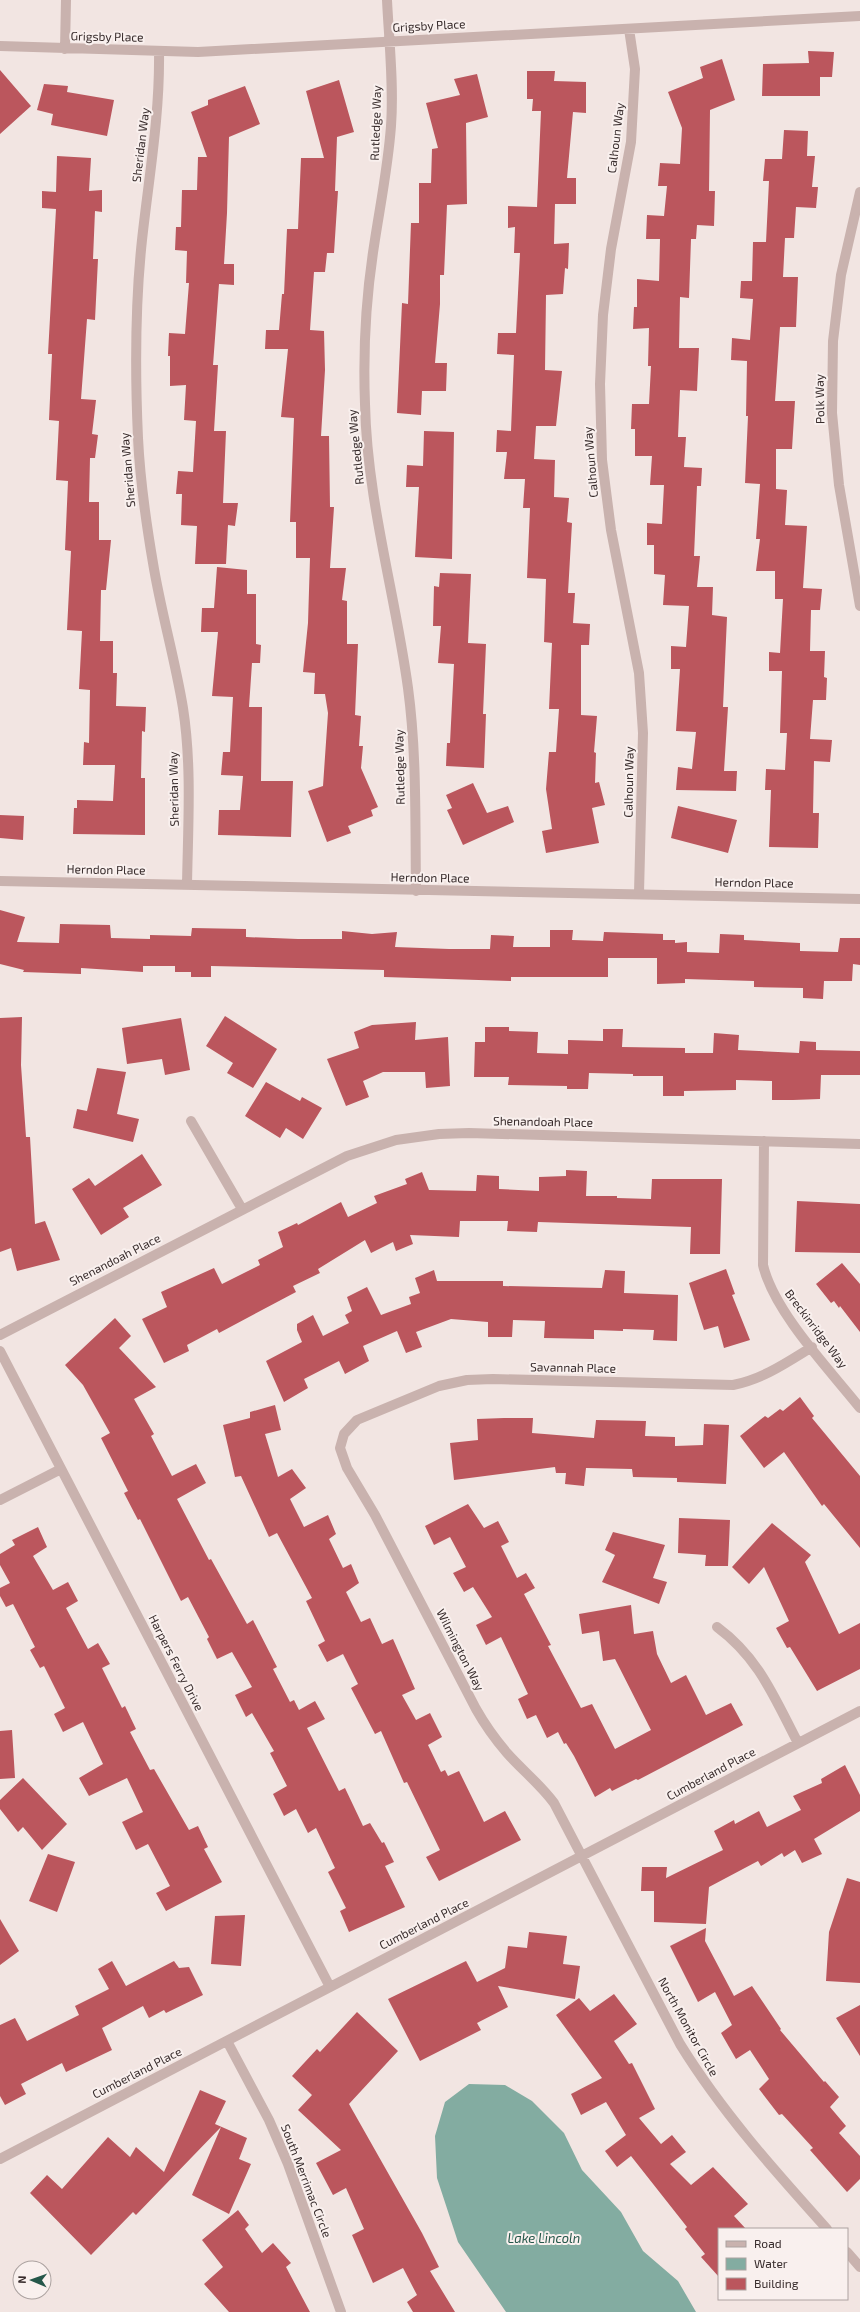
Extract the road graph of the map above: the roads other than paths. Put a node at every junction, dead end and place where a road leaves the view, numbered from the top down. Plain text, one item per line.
1 (66, 0) edge
2 (387, 0) edge
3 (860, 16) edge
4 (629, 29) junction
5 (389, 41) junction
6 (0, 46) edge
7 (65, 49) junction
8 (159, 51) junction
9 (860, 192) edge
10 (860, 606) edge
11 (0, 881) edge
12 (187, 885) junction
13 (416, 891) junction
14 (639, 893) junction
15 (860, 899) edge
16 (191, 1121) dead end
17 (764, 1141) junction
18 (860, 1144) edge
19 (242, 1209) junction
20 (0, 1335) edge
21 (812, 1347) junction
22 (0, 1351) edge
23 (860, 1408) edge
24 (342, 1440) joint
25 (60, 1469) junction
26 (0, 1500) edge
27 (716, 1627) dead end
28 (860, 1710) edge
29 (798, 1743) junction
30 (582, 1857) junction
31 (330, 1987) junction
32 (226, 2041) junction
33 (0, 2159) edge
34 (826, 2228) edge
35 (848, 2253) edge
36 (860, 2266) edge
37 (341, 2312) edge

1 - 7 street
2 - 5 street, Rutledge Way
3 - 4 street, Grigsby Place
4 - 5 street, Grigsby Place
4 - 14 street, Calhoun Way
5 - 8 street, Grigsby Place
5 - 13 street, Rutledge Way
6 - 7 street, Grigsby Place
7 - 8 street, Grigsby Place
8 - 12 street, Sheridan Way
9 - 10 street, Polk Way
11 - 12 street, Herndon Place
12 - 13 street, Herndon Place
13 - 14 street, Herndon Place
14 - 15 street, Herndon Place
16 - 19 street
17 - 18 street, Shenandoah Place
17 - 19 street, Shenandoah Place
17 - 21 street, Breckinridge Way
19 - 20 street, Shenandoah Place
21 - 23 street, Breckinridge Way
21 - 24 street, Savannah Place
22 - 25 street, Harpers Ferry Drive
24 - 30 street, Wilmington Way
25 - 26 street
25 - 31 street, Harpers Ferry Drive
27 - 29 street
28 - 29 street, Cumberland Place
29 - 30 street, Cumberland Place
30 - 31 street, Cumberland Place
30 - 34 street, North Monitor Circle
31 - 32 street, Cumberland Place
32 - 33 street, Cumberland Place
32 - 37 street, South Merrimac Circle
35 - 36 street

